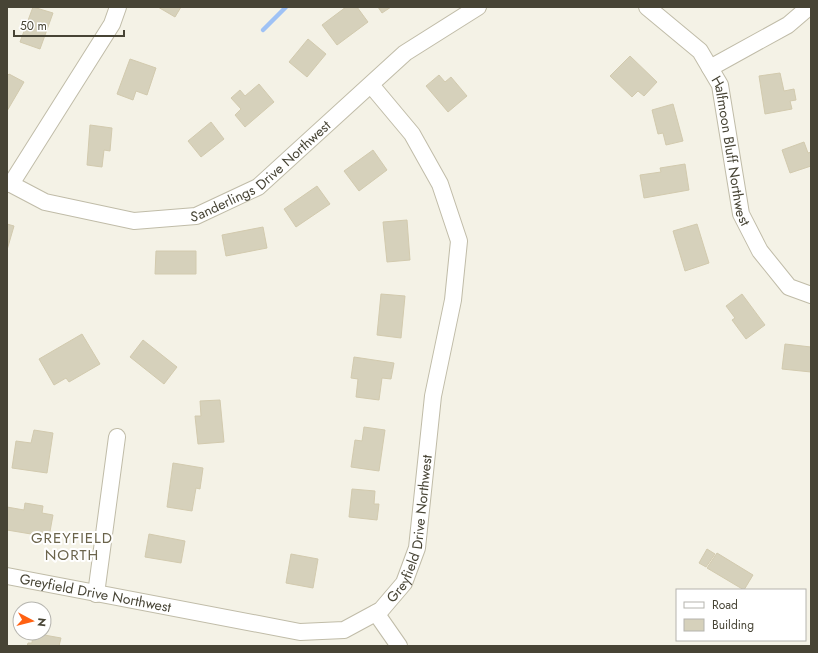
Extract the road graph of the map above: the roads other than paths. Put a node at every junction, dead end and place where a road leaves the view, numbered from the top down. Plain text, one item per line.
1 (118, 7) edge
2 (478, 7) edge
3 (647, 7) edge
4 (809, 7) edge
5 (710, 68) junction
6 (371, 85) junction
7 (9, 183) edge
8 (811, 294) edge
9 (117, 437) dead end
10 (7, 576) edge
11 (96, 594) junction
12 (376, 613) junction
13 (399, 646) edge

1 - 7 street
2 - 6 street, Sanderlings Drive Northwest
3 - 5 street, Halfmoon Bluff Northwest
4 - 5 street
5 - 8 street, Halfmoon Bluff Northwest
6 - 7 street, Sanderlings Drive Northwest
6 - 12 street, Greyfield Drive Northwest
9 - 11 street
10 - 11 street, Greyfield Drive Northwest
11 - 12 street, Greyfield Drive Northwest
12 - 13 street

